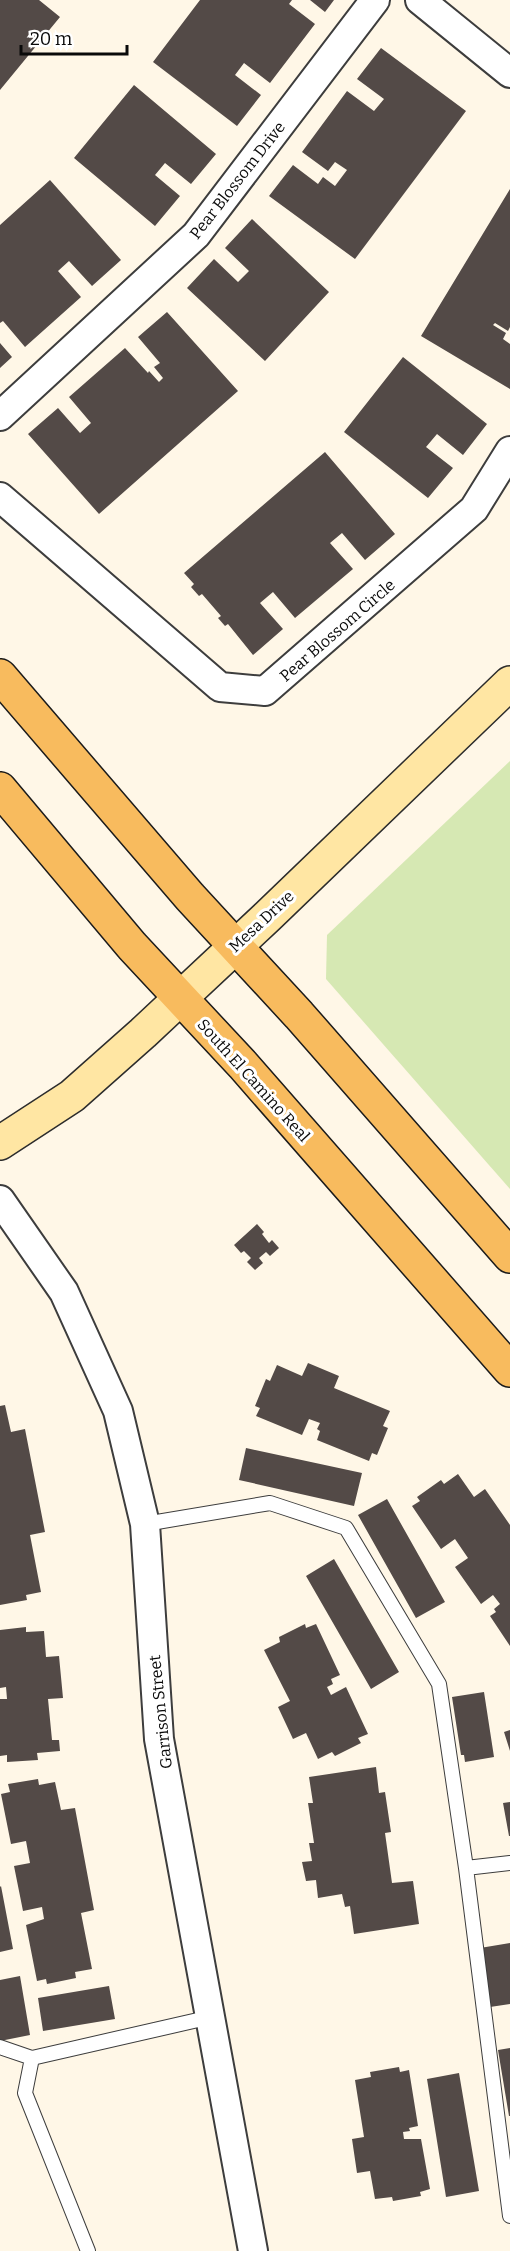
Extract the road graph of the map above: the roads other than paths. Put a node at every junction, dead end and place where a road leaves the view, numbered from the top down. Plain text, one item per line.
1 (375, 0) edge
2 (420, 0) edge
3 (510, 73) edge
4 (0, 416) edge
5 (510, 451) edge
6 (0, 497) edge
7 (0, 676) edge
8 (510, 683) edge
9 (0, 789) edge
10 (234, 947) junction
11 (180, 997) junction
12 (0, 1143) edge
13 (0, 1200) edge
14 (510, 1256) edge
15 (510, 1370) edge
16 (145, 1524) junction
17 (510, 1863) edge
18 (466, 1868) junction
19 (211, 2017) junction
20 (0, 2047) edge
21 (32, 2058) junction
22 (510, 2216) edge
23 (88, 2251) edge
24 (253, 2251) edge

1 - 4 street, Pear Blossom Drive
2 - 3 street
5 - 6 street, Pear Blossom Circle
7 - 10 main road
8 - 10 main road, Mesa Drive
9 - 11 main road, South El Camino Real
10 - 11 main road, Mesa Drive
10 - 14 main road
11 - 12 main road, Mesa Drive
11 - 15 main road, South El Camino Real
13 - 16 street, Garrison Street
16 - 18 lane
16 - 19 street, Garrison Street
17 - 18 lane
18 - 22 lane
19 - 21 lane
19 - 24 street, Garrison Street
20 - 21 lane
21 - 23 lane

